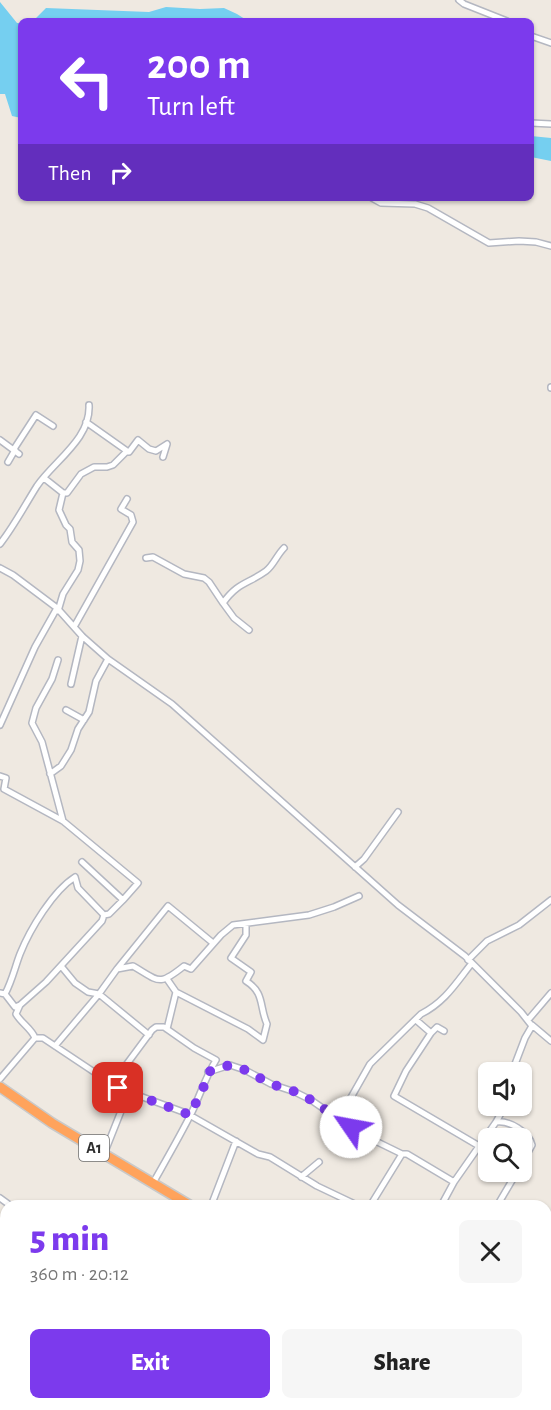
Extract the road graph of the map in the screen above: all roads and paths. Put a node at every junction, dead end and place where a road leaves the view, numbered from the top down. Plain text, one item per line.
1 (459, 0) edge
2 (486, 13) junction
3 (485, 18) edge
4 (499, 18) edge
5 (534, 37) edge
6 (551, 43) edge
7 (534, 123) edge
8 (551, 124) edge
9 (376, 201) edge
10 (551, 246) edge
11 (89, 405) dead end
12 (86, 422) junction
13 (53, 426) dead end
14 (0, 432) edge
15 (0, 439) edge
16 (16, 451) junction
17 (127, 451) junction
18 (163, 457) dead end
19 (8, 462) dead end
20 (44, 478) junction
21 (63, 493) junction
22 (127, 499) dead end
23 (0, 544) edge
24 (284, 548) dead end
25 (146, 558) dead end
26 (0, 568) edge
27 (223, 603) junction
28 (57, 610) junction
29 (74, 627) junction
30 (249, 630) dead end
31 (82, 636) junction
32 (108, 659) junction
33 (58, 660) dead end
34 (71, 684) dead end
35 (66, 710) dead end
36 (84, 720) junction
37 (0, 725) edge
38 (50, 774) junction
39 (0, 776) edge
40 (398, 812) dead end
41 (63, 821) junction
42 (82, 862) dead end
43 (355, 867) junction
44 (359, 896) dead end
45 (123, 900) junction
46 (551, 900) edge
47 (104, 915) junction
48 (246, 924) junction
49 (213, 943) junction
50 (470, 962) junction
51 (61, 966) junction
52 (117, 969) junction
53 (167, 980) junction
54 (176, 992) junction
55 (3, 993) edge
56 (551, 993) edge
57 (99, 994) junction
58 (21, 1005) junction
59 (416, 1020) junction
60 (530, 1022) junction
61 (167, 1029) junction
62 (444, 1031) dead end
63 (432, 1033) junction
64 (149, 1035) junction
65 (34, 1038) junction
66 (551, 1041) edge
67 (55, 1046) junction
68 (516, 1062) edge
69 (208, 1072) junction
70 (0, 1079) edge
71 (112, 1084) junction
72 (0, 1087) edge
73 (129, 1091) junction
74 (349, 1101) junction
75 (366, 1107) dead end
76 (190, 1115) junction
77 (500, 1116) edge
78 (340, 1120) junction
79 (496, 1122) junction
80 (492, 1128) edge
81 (516, 1128) edge
82 (236, 1141) junction
83 (478, 1146) joint
84 (104, 1154) junction
85 (402, 1154) junction
86 (319, 1162) dead end
87 (301, 1177) junction
88 (454, 1182) junction
89 (511, 1182) edge
90 (153, 1183) junction
91 (180, 1200) edge
92 (213, 1200) edge
93 (347, 1200) edge
94 (374, 1200) edge
95 (444, 1200) edge
96 (501, 1200) edge

1 - 2 street
2 - 3 street
2 - 4 street
5 - 6 street
7 - 8 street
9 - 10 street
11 - 12 street
12 - 17 street
12 - 20 street
13 - 16 street
14 - 15 street
15 - 16 street
16 - 19 street
17 - 18 street
17 - 21 street
20 - 21 street
20 - 23 street
21 - 28 street
22 - 29 street
24 - 27 street
25 - 27 street
26 - 28 street
27 - 30 street
28 - 29 street
28 - 37 street
29 - 31 street
31 - 32 street
31 - 34 street
32 - 36 street
32 - 43 street
33 - 38 street
35 - 36 street
36 - 38 street
38 - 41 street
39 - 41 street
40 - 43 street
41 - 45 street
42 - 45 street
43 - 50 street
44 - 48 street
45 - 47 street
46 - 50 street
47 - 51 street
47 - 55 street
48 - 49 street
48 - 54 street
49 - 52 street
49 - 53 street
50 - 59 street
50 - 60 street
51 - 57 street
51 - 58 street
52 - 53 street
52 - 57 street
53 - 54 street
54 - 61 street
55 - 58 street
56 - 60 street
57 - 64 street
57 - 67 street
58 - 65 street
59 - 63 street
59 - 74 street
60 - 66 street
60 - 68 street
61 - 64 street
61 - 69 street
62 - 63 street
63 - 83 street
64 - 71 street
65 - 67 street
65 - 70 street
67 - 71 street
69 - 76 street
69 - 78 street
71 - 73 street
72 - 84 highway, A1
73 - 76 street
73 - 84 street
74 - 75 street
74 - 78 street
76 - 82 street
76 - 90 street
77 - 79 street
78 - 85 street
79 - 80 street
79 - 81 street
82 - 87 street
82 - 92 street
83 - 88 street
84 - 90 highway, A1
85 - 88 street
85 - 94 street
86 - 87 street
87 - 93 street
88 - 95 street
89 - 96 street
90 - 91 highway, A1

